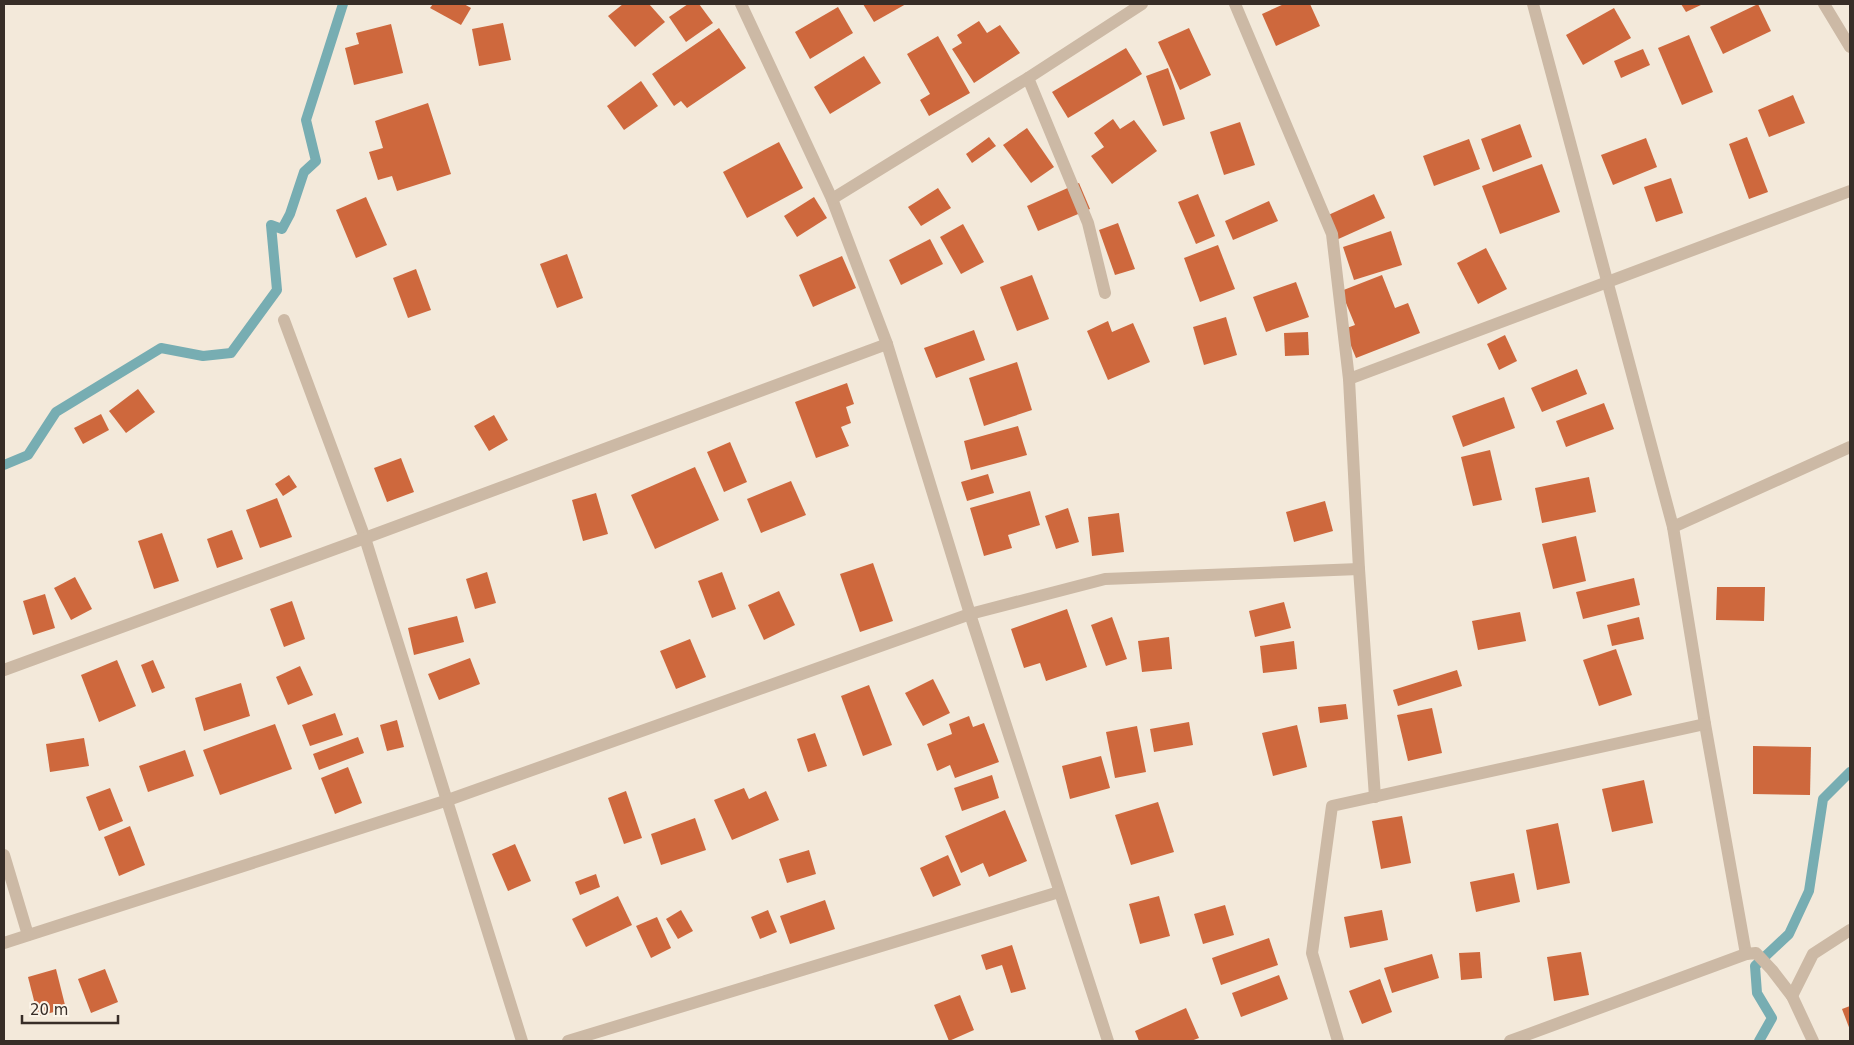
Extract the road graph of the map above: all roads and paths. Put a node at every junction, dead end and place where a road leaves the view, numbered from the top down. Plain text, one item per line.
1 (741, 4) edge
2 (1142, 4) edge
3 (1236, 4) edge
4 (1533, 4) edge
5 (1824, 4) edge
6 (1850, 47) edge
7 (1028, 78) junction
8 (1850, 191) edge
9 (832, 199) junction
10 (1608, 282) junction
11 (1105, 292) dead end
12 (284, 320) dead end
13 (887, 344) junction
14 (1349, 380) junction
15 (1850, 447) edge
16 (1673, 527) junction
17 (365, 538) junction
18 (1359, 570) junction
19 (970, 614) junction
20 (4, 670) edge
21 (1705, 724) junction
22 (1375, 797) junction
23 (448, 800) junction
24 (4, 855) edge
25 (1059, 892) junction
26 (1850, 930) edge
27 (28, 935) junction
28 (4, 943) edge
29 (1751, 954) junction
30 (1792, 996) junction
31 (522, 1041) edge
32 (568, 1041) edge
33 (1108, 1041) edge
34 (1338, 1041) edge
35 (1510, 1041) edge
36 (1813, 1041) edge

1 - 9 street
2 - 7 street
3 - 14 street
4 - 10 street
5 - 6 street
7 - 9 street
7 - 11 street
8 - 10 street
9 - 13 street
10 - 14 street
10 - 16 street
12 - 17 street
13 - 17 street
13 - 19 street
14 - 18 street
15 - 16 street
16 - 21 street
17 - 20 street
17 - 23 street
18 - 19 street
18 - 22 street
19 - 23 street
19 - 25 street
21 - 22 street
21 - 29 street
22 - 34 street
23 - 27 street
23 - 31 street
24 - 27 street
25 - 32 street
25 - 33 street
26 - 30 street
27 - 28 street
29 - 30 street
29 - 35 street
30 - 36 street

